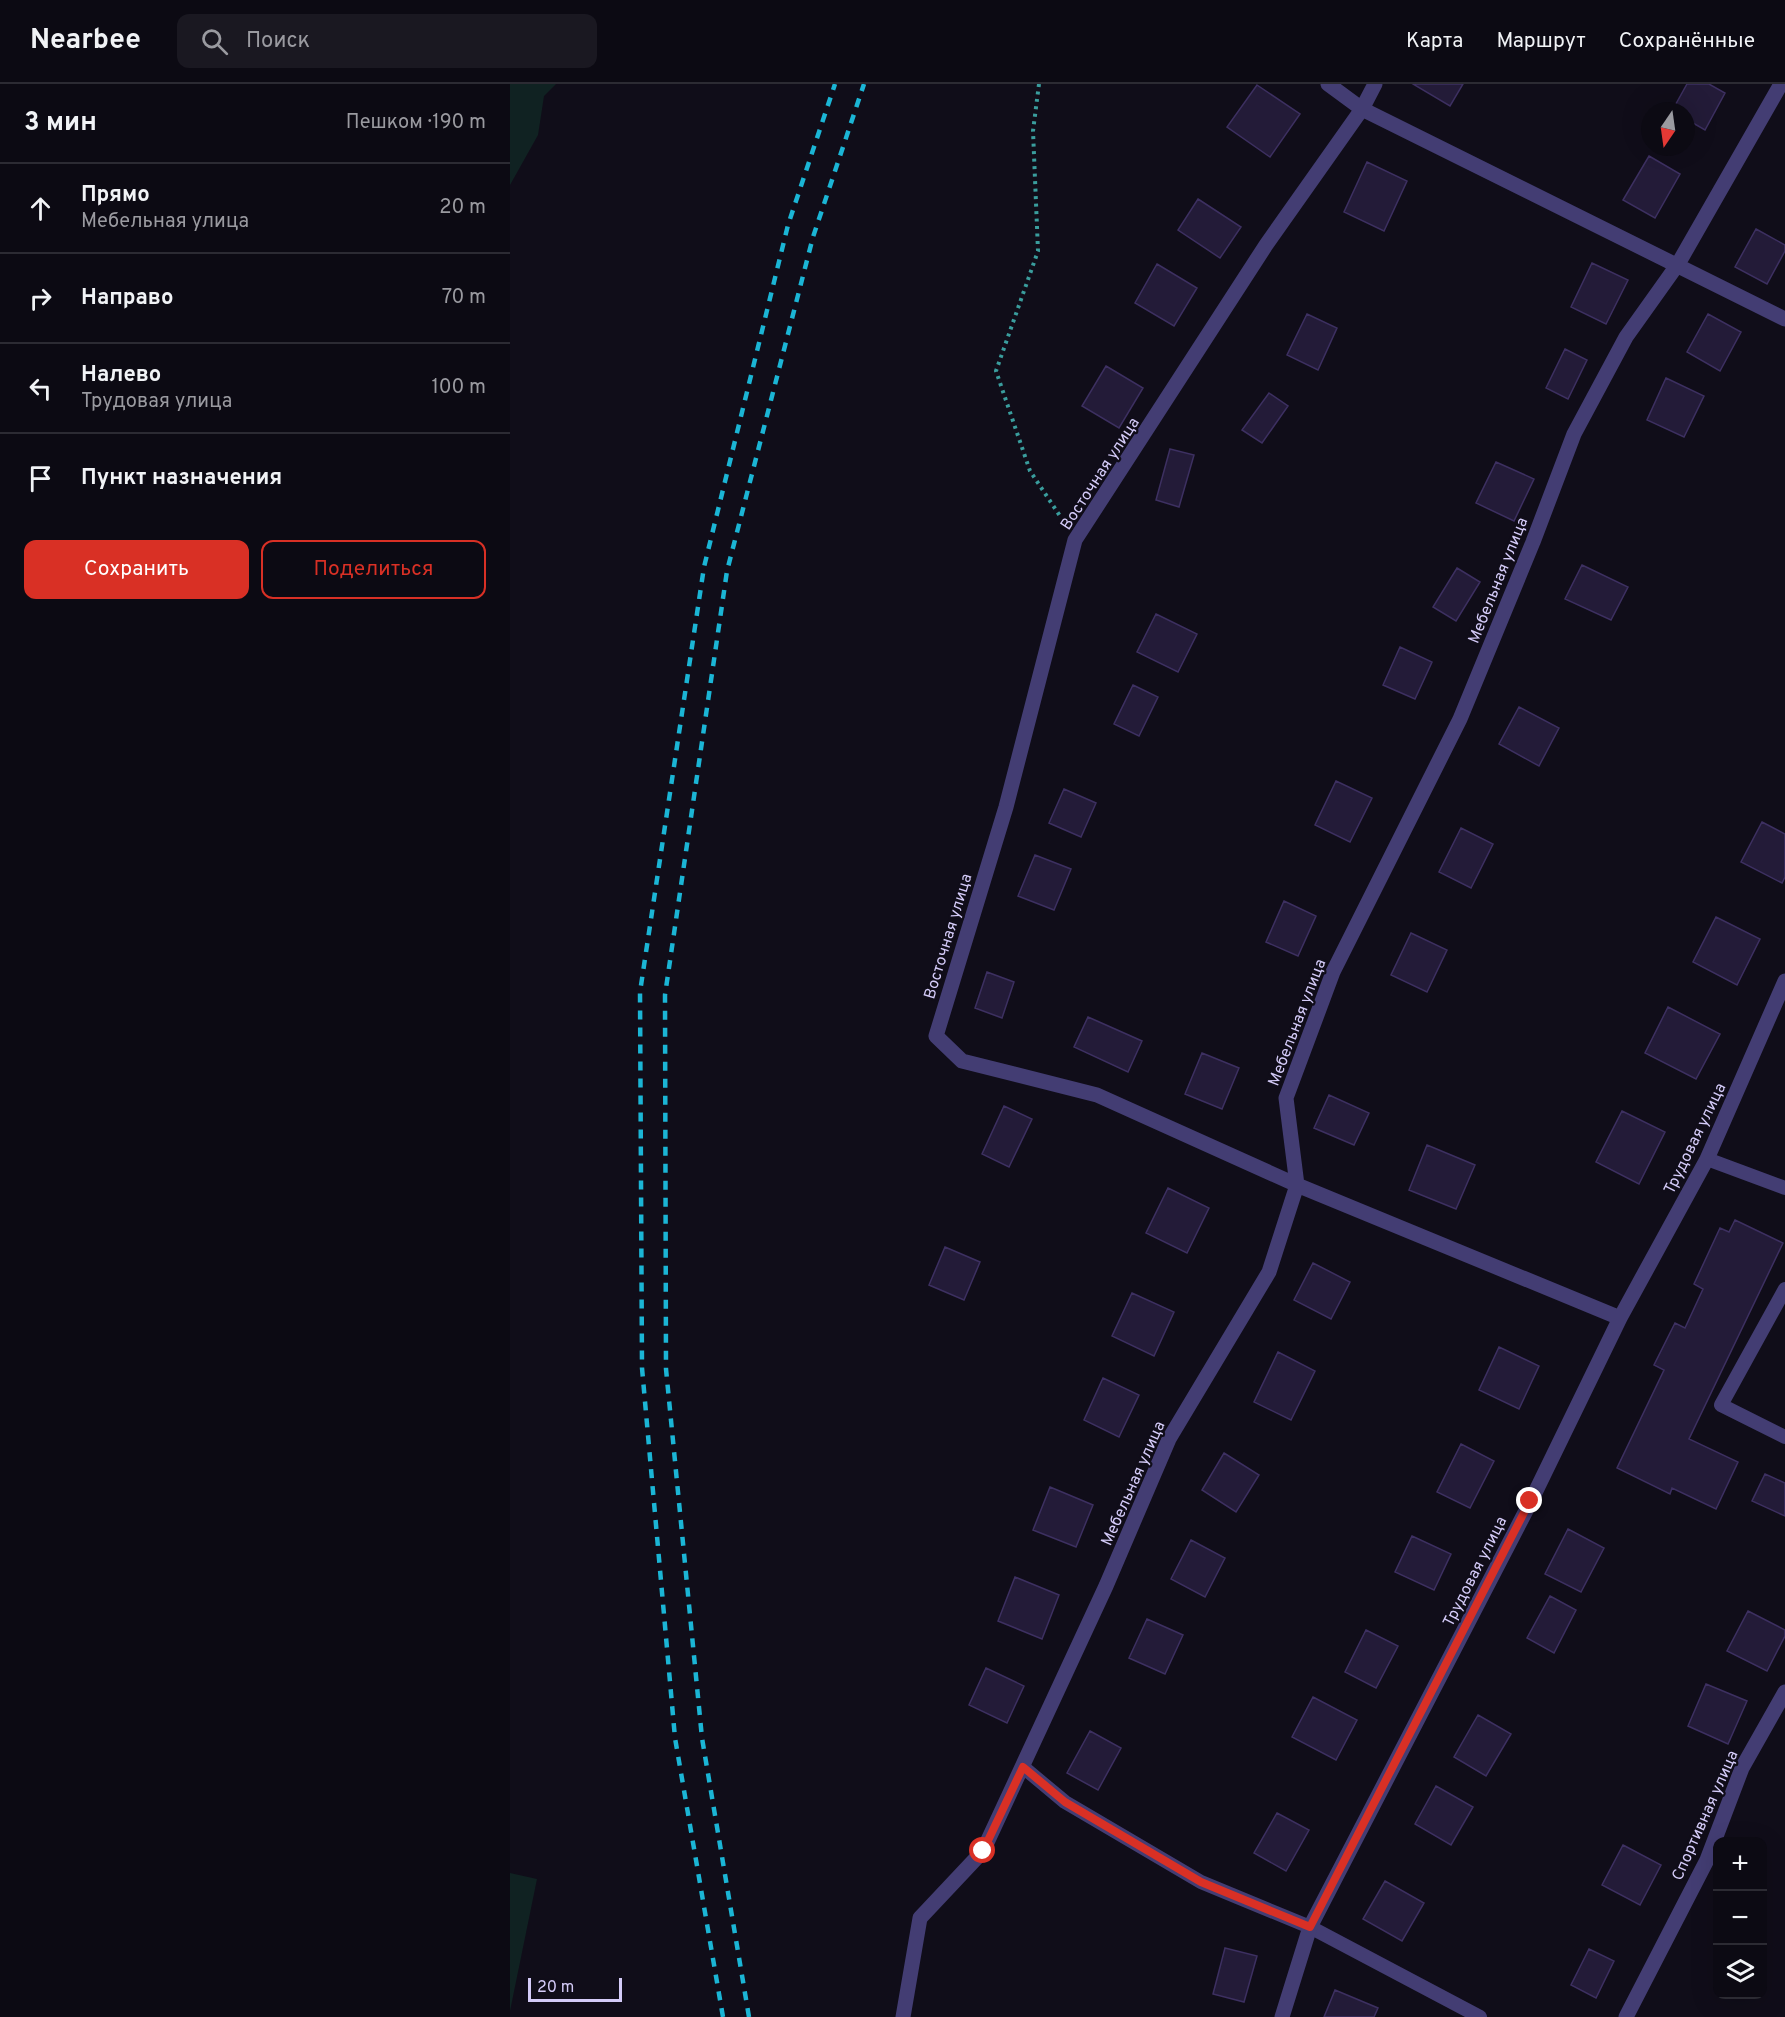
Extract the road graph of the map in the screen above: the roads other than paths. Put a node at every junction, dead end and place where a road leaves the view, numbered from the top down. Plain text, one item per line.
1 (1328, 84) edge
2 (1375, 84) edge
3 (1781, 84) edge
4 (1362, 109) junction
5 (1678, 264) junction
6 (1785, 319) edge
7 (1785, 981) edge
8 (1707, 1159) junction
9 (1298, 1185) junction
10 (1785, 1188) edge
11 (1785, 1289) edge
12 (1620, 1318) junction
13 (1785, 1437) edge
14 (1785, 1692) edge
15 (1023, 1767) junction
16 (1310, 1927) junction
17 (903, 2017) edge
18 (1282, 2017) edge
19 (1480, 2017) edge
20 (1626, 2017) edge

1 - 4 street
2 - 4 street, Восточная улица
3 - 5 street, Мебельная улица
4 - 5 street
4 - 9 street, Восточная улица
5 - 6 street
5 - 9 street, Мебельная улица
7 - 8 street, Трудовая улица
8 - 10 lane
8 - 12 street, Трудовая улица
9 - 12 street
9 - 15 street, Мебельная улица
11 - 13 lane
12 - 16 street, Трудовая улица
14 - 20 street, Спортивная улица
15 - 16 lane
15 - 17 street, Мебельная улица
16 - 18 street, Трудовая улица
16 - 19 lane

